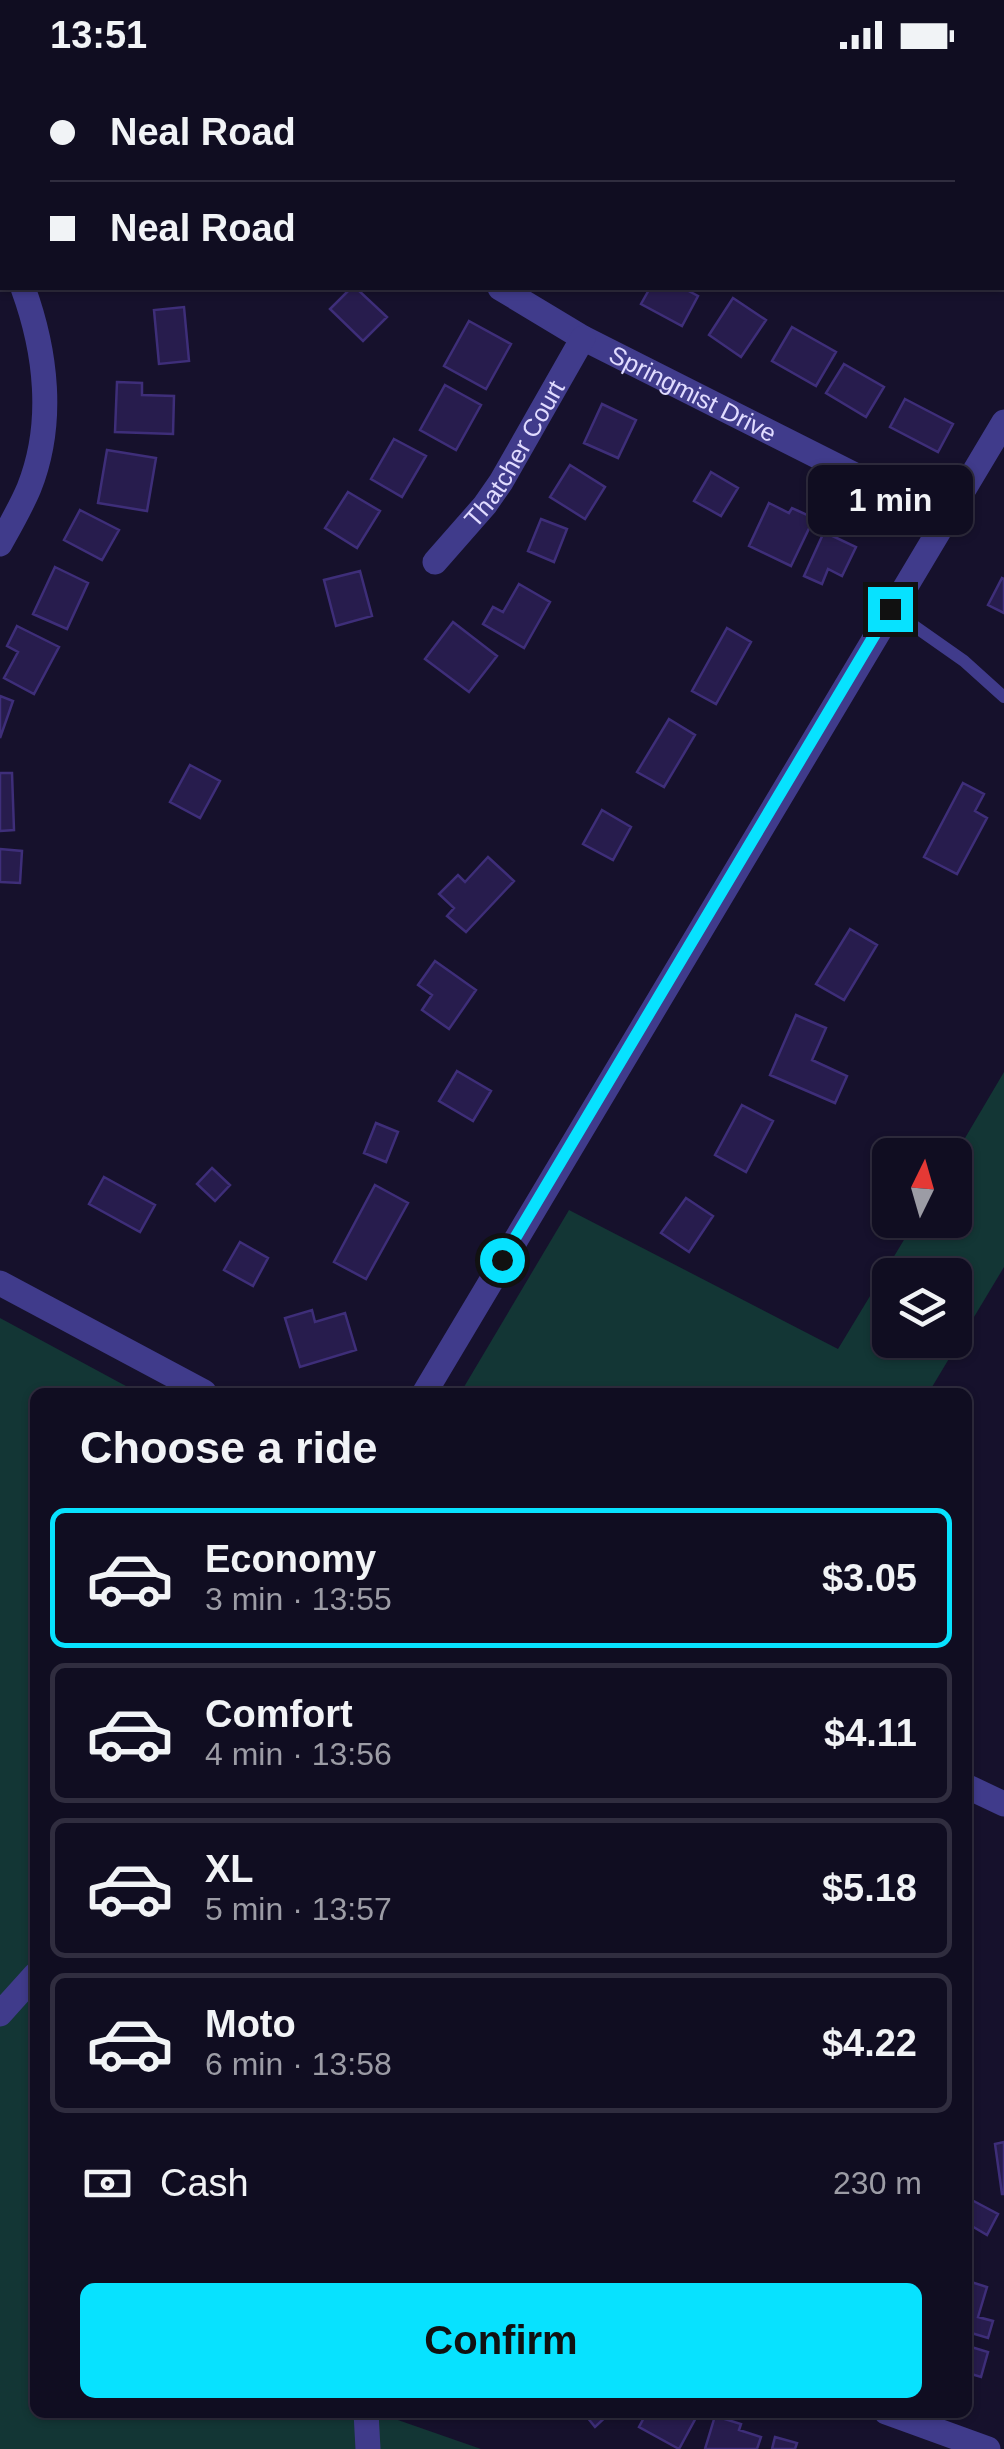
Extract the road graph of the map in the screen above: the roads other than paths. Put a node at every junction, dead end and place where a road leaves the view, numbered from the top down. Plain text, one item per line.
1 (24, 290) edge
2 (503, 290) edge
3 (583, 338) junction
4 (1004, 422) edge
5 (944, 520) junction
6 (0, 544) edge
7 (435, 562) dead end
8 (890, 609) junction
9 (1004, 696) edge
10 (0, 1284) edge
11 (196, 1388) edge
12 (426, 1388) edge
13 (972, 1789) edge
14 (1004, 1804) edge
15 (30, 1981) edge
16 (0, 2014) edge
17 (366, 2418) edge
18 (903, 2418) edge
19 (368, 2449) edge
20 (988, 2449) edge

1 - 6 street
2 - 3 street, Springmist Drive
3 - 5 street, Springmist Drive
3 - 7 street, Thatcher Court
4 - 5 street
5 - 8 street
8 - 9 lane
8 - 12 street
10 - 11 street
13 - 14 street
15 - 16 street
17 - 19 street
18 - 20 street

